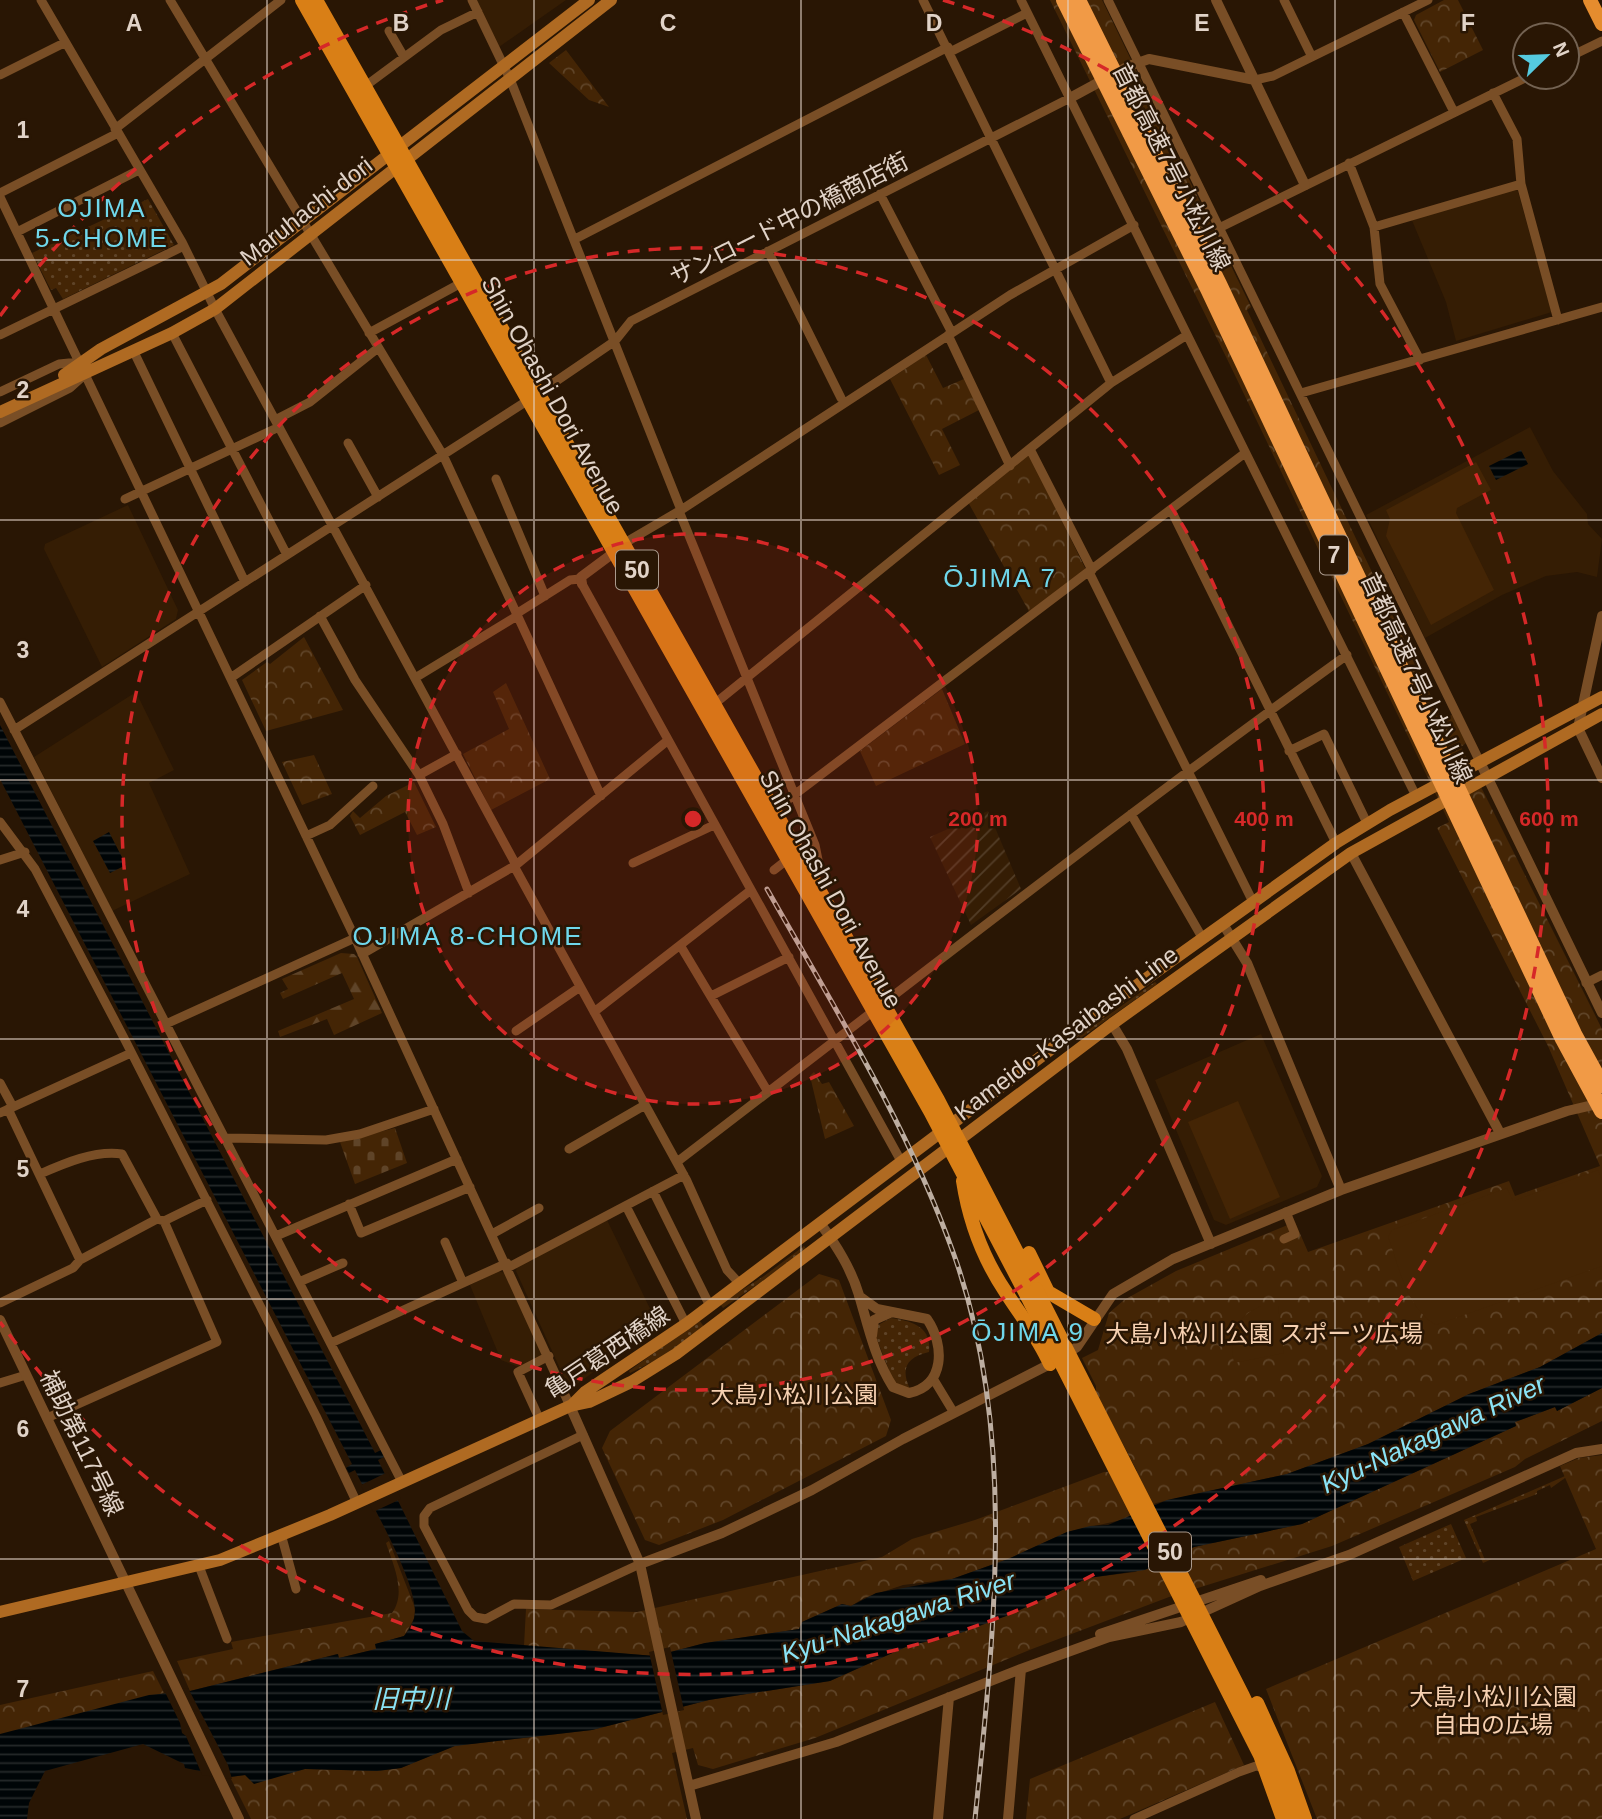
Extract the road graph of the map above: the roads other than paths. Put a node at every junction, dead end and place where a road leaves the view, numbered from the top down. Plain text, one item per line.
1 (41, 0) edge
2 (170, 0) edge
3 (281, 0) edge
4 (302, 0) edge
5 (316, 0) edge
6 (472, 0) edge
7 (589, 0) edge
8 (611, 0) edge
9 (923, 0) edge
10 (1021, 0) edge
11 (1064, 0) edge
12 (1078, 0) edge
13 (1108, 0) edge
14 (1216, 0) edge
15 (1284, 0) edge
16 (1428, 0) edge
17 (1590, 0) edge
18 (478, 12) junction
19 (1404, 12) junction
20 (1027, 13) junction
21 (1602, 24) edge
22 (389, 31) dead end
23 (1602, 41) edge
24 (64, 43) junction
25 (949, 50) junction
26 (1581, 51) edge
27 (404, 57) junction
28 (1312, 57) junction
29 (205, 59) junction
30 (1138, 62) junction
31 (503, 65) junction
32 (0, 75) edge
33 (510, 79) junction
34 (1255, 80) junction
35 (1511, 85) edge
36 (364, 87) junction
37 (1493, 93) junction
38 (1070, 98) junction
39 (1454, 112) junction
40 (117, 131) junction
41 (992, 138) junction
42 (394, 150) junction
43 (401, 163) junction
44 (1349, 163) junction
45 (139, 170) junction
46 (1521, 184) junction
47 (1305, 185) junction
48 (880, 194) junction
49 (0, 195) edge
50 (302, 222) junction
51 (1134, 225) junction
52 (1374, 227) junction
53 (1219, 228) junction
54 (18, 232) junction
55 (310, 234) junction
56 (575, 239) junction
57 (184, 246) junction
58 (768, 251) junction
59 (1055, 267) junction
60 (463, 282) junction
61 (208, 292) junction
62 (1602, 307) edge
63 (56, 308) junction
64 (215, 309) junction
65 (1558, 320) junction
66 (1, 331) edge
67 (172, 332) junction
68 (369, 333) junction
69 (950, 334) junction
70 (1187, 335) junction
71 (615, 341) junction
72 (378, 348) junction
73 (133, 350) junction
74 (1420, 360) junction
75 (83, 367) junction
76 (68, 375) junction
77 (1111, 383) junction
78 (0, 392) edge
79 (1301, 393) junction
80 (534, 396) junction
81 (843, 401) junction
82 (0, 405) edge
83 (0, 412) edge
84 (0, 423) edge
85 (277, 423) junction
86 (348, 443) dead end
87 (233, 449) junction
88 (1030, 449) junction
89 (1245, 453) junction
90 (443, 455) junction
91 (1010, 466) junction
92 (191, 469) junction
93 (496, 480) dead end
94 (143, 491) junction
95 (378, 496) junction
96 (125, 499) dead end
97 (680, 510) junction
98 (1171, 510) junction
99 (334, 526) junction
100 (619, 549) junction
101 (287, 555) junction
102 (1091, 571) junction
103 (245, 582) junction
104 (581, 582) junction
105 (366, 585) junction
106 (545, 596) junction
107 (200, 611) junction
108 (517, 615) junction
109 (320, 616) junction
110 (1602, 616) edge
111 (1347, 656) junction
112 (232, 677) junction
113 (415, 678) junction
114 (746, 678) junction
115 (1602, 697) edge
116 (0, 702) edge
117 (713, 705) junction
118 (1580, 709) junction
119 (1269, 711) junction
120 (1602, 714) edge
121 (1578, 728) junction
122 (14, 730) junction
123 (667, 741) junction
124 (1289, 751) junction
125 (457, 754) junction
126 (1480, 762) junction
127 (1188, 771) junction
128 (419, 775) junction
129 (1487, 777) junction
130 (1602, 778) edge
131 (373, 786) dead end
132 (601, 796) junction
133 (1416, 796) junction
134 (794, 797) junction
135 (773, 811) junction
136 (1131, 814) junction
137 (0, 822) edge
138 (1367, 823) junction
139 (714, 825) junction
140 (4, 836) edge
141 (306, 836) junction
142 (1336, 844) junction
143 (24, 852) junction
144 (1351, 853) junction
145 (788, 859) junction
146 (0, 860) edge
147 (633, 863) dead end
148 (515, 866) junction
149 (774, 870) dead end
150 (810, 876) junction
151 (751, 890) junction
152 (468, 893) junction
153 (1253, 902) junction
154 (1223, 924) junction
155 (1232, 937) junction
156 (355, 938) junction
157 (1203, 939) junction
158 (680, 945) junction
159 (362, 954) junction
160 (789, 957) junction
161 (1602, 975) edge
162 (1586, 983) junction
163 (580, 987) junction
164 (711, 996) junction
165 (878, 1007) junction
166 (594, 1012) junction
167 (1602, 1013) edge
168 (166, 1024) junction
169 (1112, 1024) junction
170 (516, 1031) dead end
171 (836, 1041) junction
172 (131, 1053) junction
173 (0, 1083) edge
174 (1602, 1085) edge
175 (768, 1092) junction
176 (1602, 1102) edge
177 (645, 1105) junction
178 (434, 1109) junction
179 (7, 1110) edge
180 (1602, 1111) edge
181 (946, 1127) junction
182 (1500, 1133) junction
183 (225, 1138) junction
184 (955, 1143) junction
185 (569, 1149) dead end
186 (457, 1159) junction
187 (901, 1161) junction
188 (677, 1162) junction
189 (962, 1170) junction
190 (978, 1172) junction
191 (40, 1174) junction
192 (684, 1175) junction
193 (470, 1187) junction
194 (1341, 1190) junction
195 (653, 1191) junction
196 (207, 1199) junction
197 (349, 1204) junction
198 (626, 1206) junction
199 (539, 1208) dead end
200 (1286, 1212) junction
201 (161, 1220) junction
202 (820, 1223) junction
203 (492, 1234) junction
204 (276, 1236) junction
205 (831, 1237) junction
206 (1284, 1239) dead end
207 (444, 1242) dead end
208 (1211, 1244) junction
209 (80, 1260) junction
210 (343, 1263) dead end
211 (508, 1265) junction
212 (299, 1282) junction
213 (463, 1283) junction
214 (739, 1283) junction
215 (1031, 1292) junction
216 (859, 1296) junction
217 (0, 1303) edge
218 (708, 1307) junction
219 (898, 1312) junction
220 (732, 1314) junction
221 (1094, 1319) junction
222 (0, 1320) edge
223 (686, 1324) junction
224 (706, 1333) junction
225 (873, 1342) junction
226 (331, 1343) junction
227 (550, 1356) junction
228 (1050, 1364) junction
229 (26, 1375) junction
230 (934, 1380) junction
231 (0, 1383) edge
232 (570, 1406) junction
233 (954, 1413) junction
234 (47, 1418) junction
235 (540, 1420) junction
236 (583, 1435) junction
237 (1602, 1449) edge
238 (400, 1483) junction
239 (358, 1502) junction
240 (281, 1534) junction
241 (640, 1564) junction
242 (199, 1566) junction
243 (1315, 1568) junction
244 (126, 1584) junction
245 (296, 1589) dead end
246 (1193, 1608) junction
247 (0, 1612) edge
248 (227, 1639) dead end
249 (1021, 1669) junction
250 (949, 1697) junction
251 (689, 1786) junction
252 (238, 1818) edge
253 (696, 1819) edge
254 (938, 1819) edge
255 (1008, 1819) edge
256 (1134, 1819) edge
257 (1273, 1819) edge
258 (1285, 1819) edge
259 (1294, 1819) edge
260 (1305, 1819) edge

1 - 24 street
2 - 29 street
3 - 29 street
4 - 42 main road, Shin Ohashi Dori Avenue / 50
5 - 36 main road, Shin Ohashi Dori Avenue / 50
6 - 18 street
7 - 31 main road, Maruhachi-dori
8 - 33 main road, Maruhachi-dori
9 - 25 street
10 - 20 street
11 - 180 highway, 首都高速7号小松川線 / 7, bridge
12 - 174 highway, 首都高速7号小松川線 / 7, bridge
13 - 30 street
14 - 34 street
15 - 28 street
16 - 19 street
17 - 21 highway
18 - 27 street
18 - 31 street
19 - 28 street
19 - 39 street
20 - 25 street
20 - 38 street
22 - 27 street
23 - 26 street
24 - 32 street
24 - 40 street
25 - 41 street
25 - 56 street
27 - 36 street
28 - 34 street
29 - 40 street
29 - 50 street
30 - 34 street
30 - 38 street
30 - 53 street
31 - 33 street
31 - 42 main road, Maruhachi-dori
33 - 43 main road, Maruhachi-dori
33 - 56 street
34 - 47 street
35 - 37 street
36 - 42 main road, Shin Ohashi Dori Avenue / 50
37 - 39 street
37 - 46 street
38 - 41 street, サンロード中の橋商店街
38 - 51 street
39 - 44 street
40 - 45 street
40 - 49 street
41 - 48 street, サンロード中の橋商店街
41 - 59 street
42 - 43 main road, Shin Ohashi Dori Avenue / 50
42 - 50 main road, Maruhachi-dori
43 - 55 main road, Maruhachi-dori
43 - 60 main road, Shin Ohashi Dori Avenue / 50
43 - 80 main road, Shin Ohashi Dori Avenue / 50
44 - 47 street
44 - 52 street
45 - 54 street
45 - 57 street
46 - 52 street
46 - 65 street
47 - 53 street
48 - 58 street, サンロード中の橋商店街
48 - 69 street
49 - 54 street
50 - 55 street
50 - 61 main road, Maruhachi-dori
51 - 59 street
51 - 70 street
52 - 74 street
53 - 79 street
54 - 63 street
55 - 64 main road, Maruhachi-dori
55 - 68 street
56 - 71 street
57 - 61 street
57 - 63 street
58 - 71 street, サンロード中の橋商店街
58 - 81 street
59 - 69 street
59 - 77 street
60 - 68 street
60 - 80 main road, Shin Ohashi Dori Avenue / 50
61 - 64 street
61 - 75 main road, Maruhachi-dori
62 - 65 street
63 - 66 street
63 - 75 street
64 - 67 main road, Maruhachi-dori
64 - 85 street
65 - 74 street
67 - 73 main road, Maruhachi-dori
67 - 87 street
68 - 72 street
69 - 81 street
69 - 91 street
70 - 77 street
70 - 89 street
71 - 80 street, サンロード中の橋商店街
71 - 97 street
72 - 85 street
72 - 90 street
73 - 75 main road, Maruhachi-dori
73 - 92 street
74 - 79 street
75 - 76 main road, Maruhachi-dori
75 - 78 street
75 - 84 street
75 - 94 street
76 - 82 main road, Maruhachi-dori
76 - 83 main road, Maruhachi-dori
77 - 88 street
79 - 126 street
80 - 90 street, サンロード中の橋商店街
80 - 100 main road, Shin Ohashi Dori Avenue / 50
81 - 97 street
85 - 87 street
85 - 99 street
86 - 95 street
87 - 92 street
87 - 101 street
88 - 91 street
88 - 102 street
89 - 98 street
89 - 111 street
90 - 95 street, サンロード中の橋商店街
90 - 108 street
91 - 114 street
92 - 94 street
92 - 103 street
93 - 106 street
94 - 96 street
94 - 107 street
95 - 99 street, サンロード中の橋商店街
97 - 100 street
97 - 114 street
98 - 102 street
98 - 119 street
99 - 101 street, サンロード中の橋商店街
99 - 105 street
100 - 104 street
100 - 117 main road, Shin Ohashi Dori Avenue / 50
100 - 145 main road, Shin Ohashi Dori Avenue / 50
101 - 103 street, サンロード中の橋商店街
102 - 127 street
102 - 134 street
103 - 107 street, サンロード中の橋商店街
104 - 106 street
104 - 123 street
105 - 109 street
105 - 113 street
106 - 108 street
107 - 112 street
107 - 122 street, サンロード中の橋商店街
108 - 113 street
108 - 132 street
109 - 112 street
109 - 128 street
110 - 118 street
111 - 119 street
111 - 133 street
112 - 141 street
113 - 125 street
114 - 117 street
114 - 134 street
115 - 118 main road, Kameido-Kasaibashi Line
116 - 122 street
117 - 135 main road, Shin Ohashi Dori Avenue / 50
118 - 121 street
118 - 126 main road, Kameido-Kasaibashi Line
119 - 124 street
119 - 127 street
120 - 121 main road, Kameido-Kasaibashi Line
121 - 129 main road, Kameido-Kasaibashi Line
121 - 130 street
122 - 168 street
123 - 132 street
123 - 139 street
124 - 138 street
124 - 142 street
125 - 128 street
125 - 148 street
126 - 129 street
126 - 133 main road, Kameido-Kasaibashi Line
127 - 136 street
127 - 153 street
128 - 152 street
129 - 144 main road, Kameido-Kasaibashi Line
129 - 162 street
131 - 141 street
132 - 148 street
133 - 138 main road, Kameido-Kasaibashi Line
134 - 135 street
134 - 150 street
135 - 150 main road, Shin Ohashi Dori Avenue / 50
136 - 157 street
136 - 165 street
137 - 140 street
138 - 142 main road, Kameido-Kasaibashi Line
139 - 147 street
139 - 151 street
140 - 143 street
141 - 156 street
142 - 153 main road, Kameido-Kasaibashi Line
143 - 146 street
143 - 172 street
144 - 155 main road, Kameido-Kasaibashi Line
144 - 182 street
145 - 149 street
145 - 165 main road, Shin Ohashi Dori Avenue / 50
148 - 152 street
148 - 163 street
150 - 165 main road, Shin Ohashi Dori Avenue / 50
151 - 158 street
151 - 160 street
152 - 159 street
153 - 154 main road, Kameido-Kasaibashi Line
154 - 155 street
154 - 157 main road, Kameido-Kasaibashi Line
155 - 169 main road, Kameido-Kasaibashi Line
155 - 194 street
156 - 159 street
156 - 168 street
157 - 181 main road, Kameido-Kasaibashi Line
158 - 164 street
158 - 166 street
159 - 178 street
160 - 164 street
160 - 171 street
161 - 162 street
162 - 167 street
163 - 166 street
163 - 170 street
164 - 175 street
165 - 171 street
165 - 181 main road, Shin Ohashi Dori Avenue / 50
166 - 177 street
168 - 183 street
169 - 184 main road, Kameido-Kasaibashi Line
169 - 208 street
171 - 175 street
171 - 187 street
172 - 179 street
172 - 196 street
173 - 179 street
175 - 188 street
176 - 182 street
177 - 185 street
177 - 188 street
178 - 183 street
178 - 186 street
179 - 191 street
181 - 184 main road, Shin Ohashi Dori Avenue / 50
181 - 187 main road, Kameido-Kasaibashi Line
182 - 194 street
183 - 204 street
184 - 189 main road, Shin Ohashi Dori Avenue / 50
184 - 190 main road, Shin Ohashi Dori Avenue / 50
184 - 205 main road, Kameido-Kasaibashi Line
186 - 193 street
186 - 197 street
187 - 202 main road, Kameido-Kasaibashi Line
188 - 192 street
189 - 215 main road, Shin Ohashi Dori Avenue / 50
189 - 228 main road
190 - 215 main road, Shin Ohashi Dori Avenue / 50
190 - 221 main road
191 - 201 street
191 - 209 street
192 - 195 street
192 - 214 street
193 - 197 street
193 - 203 street
194 - 200 street
195 - 198 street
195 - 218 street
196 - 201 street
196 - 239 street
197 - 204 street
198 - 211 street
198 - 223 street
199 - 203 street
200 - 206 street
200 - 208 street
201 - 209 street
201 - 234 street
202 - 205 street
202 - 214 main road, 亀戸葛西橋線
203 - 211 street
204 - 212 street
205 - 216 street
205 - 220 main road, Kameido-Kasaibashi Line
207 - 213 street
208 - 221 street
209 - 217 street
210 - 212 street
211 - 213 street
211 - 227 street
212 - 226 street
213 - 226 street
214 - 218 main road, 亀戸葛西橋線
215 - 246 main road, Shin Ohashi Dori Avenue / 50, bridge
216 - 219 street
216 - 225 street
218 - 220 main road
218 - 223 main road, 亀戸葛西橋線
218 - 224 main road
219 - 225 street
219 - 230 street
220 - 224 main road, Kameido-Kasaibashi Line
221 - 228 street
222 - 229 street, 補助第117号線
223 - 232 main road, 亀戸葛西橋線
224 - 232 main road, Kameido-Kasaibashi Line
225 - 230 street
226 - 238 street
227 - 232 street
227 - 235 street
228 - 233 street
229 - 231 street
229 - 234 street, 補助第117号線
230 - 233 street
232 - 235 main road, 亀戸葛西橋線
232 - 236 street
233 - 241 street
234 - 244 street, 補助第117号線
235 - 238 main road, 亀戸葛西橋線
236 - 241 street
236 - 241 street
237 - 243 street
238 - 239 main road, 亀戸葛西橋線
239 - 240 main road
240 - 242 main road
240 - 245 street
241 - 251 street
242 - 244 main road
242 - 248 street
243 - 249 street
243 - 249 street
244 - 247 main road
244 - 252 street, 補助第117号線
246 - 257 main road, bridge
246 - 258 main road, Shin Ohashi Dori Avenue / 50, bridge
246 - 259 main road, Shin Ohashi Dori Avenue / 50, bridge
246 - 260 main road, bridge
249 - 250 street
249 - 255 street
250 - 251 street
250 - 254 street
251 - 253 street
256 - 258 street

